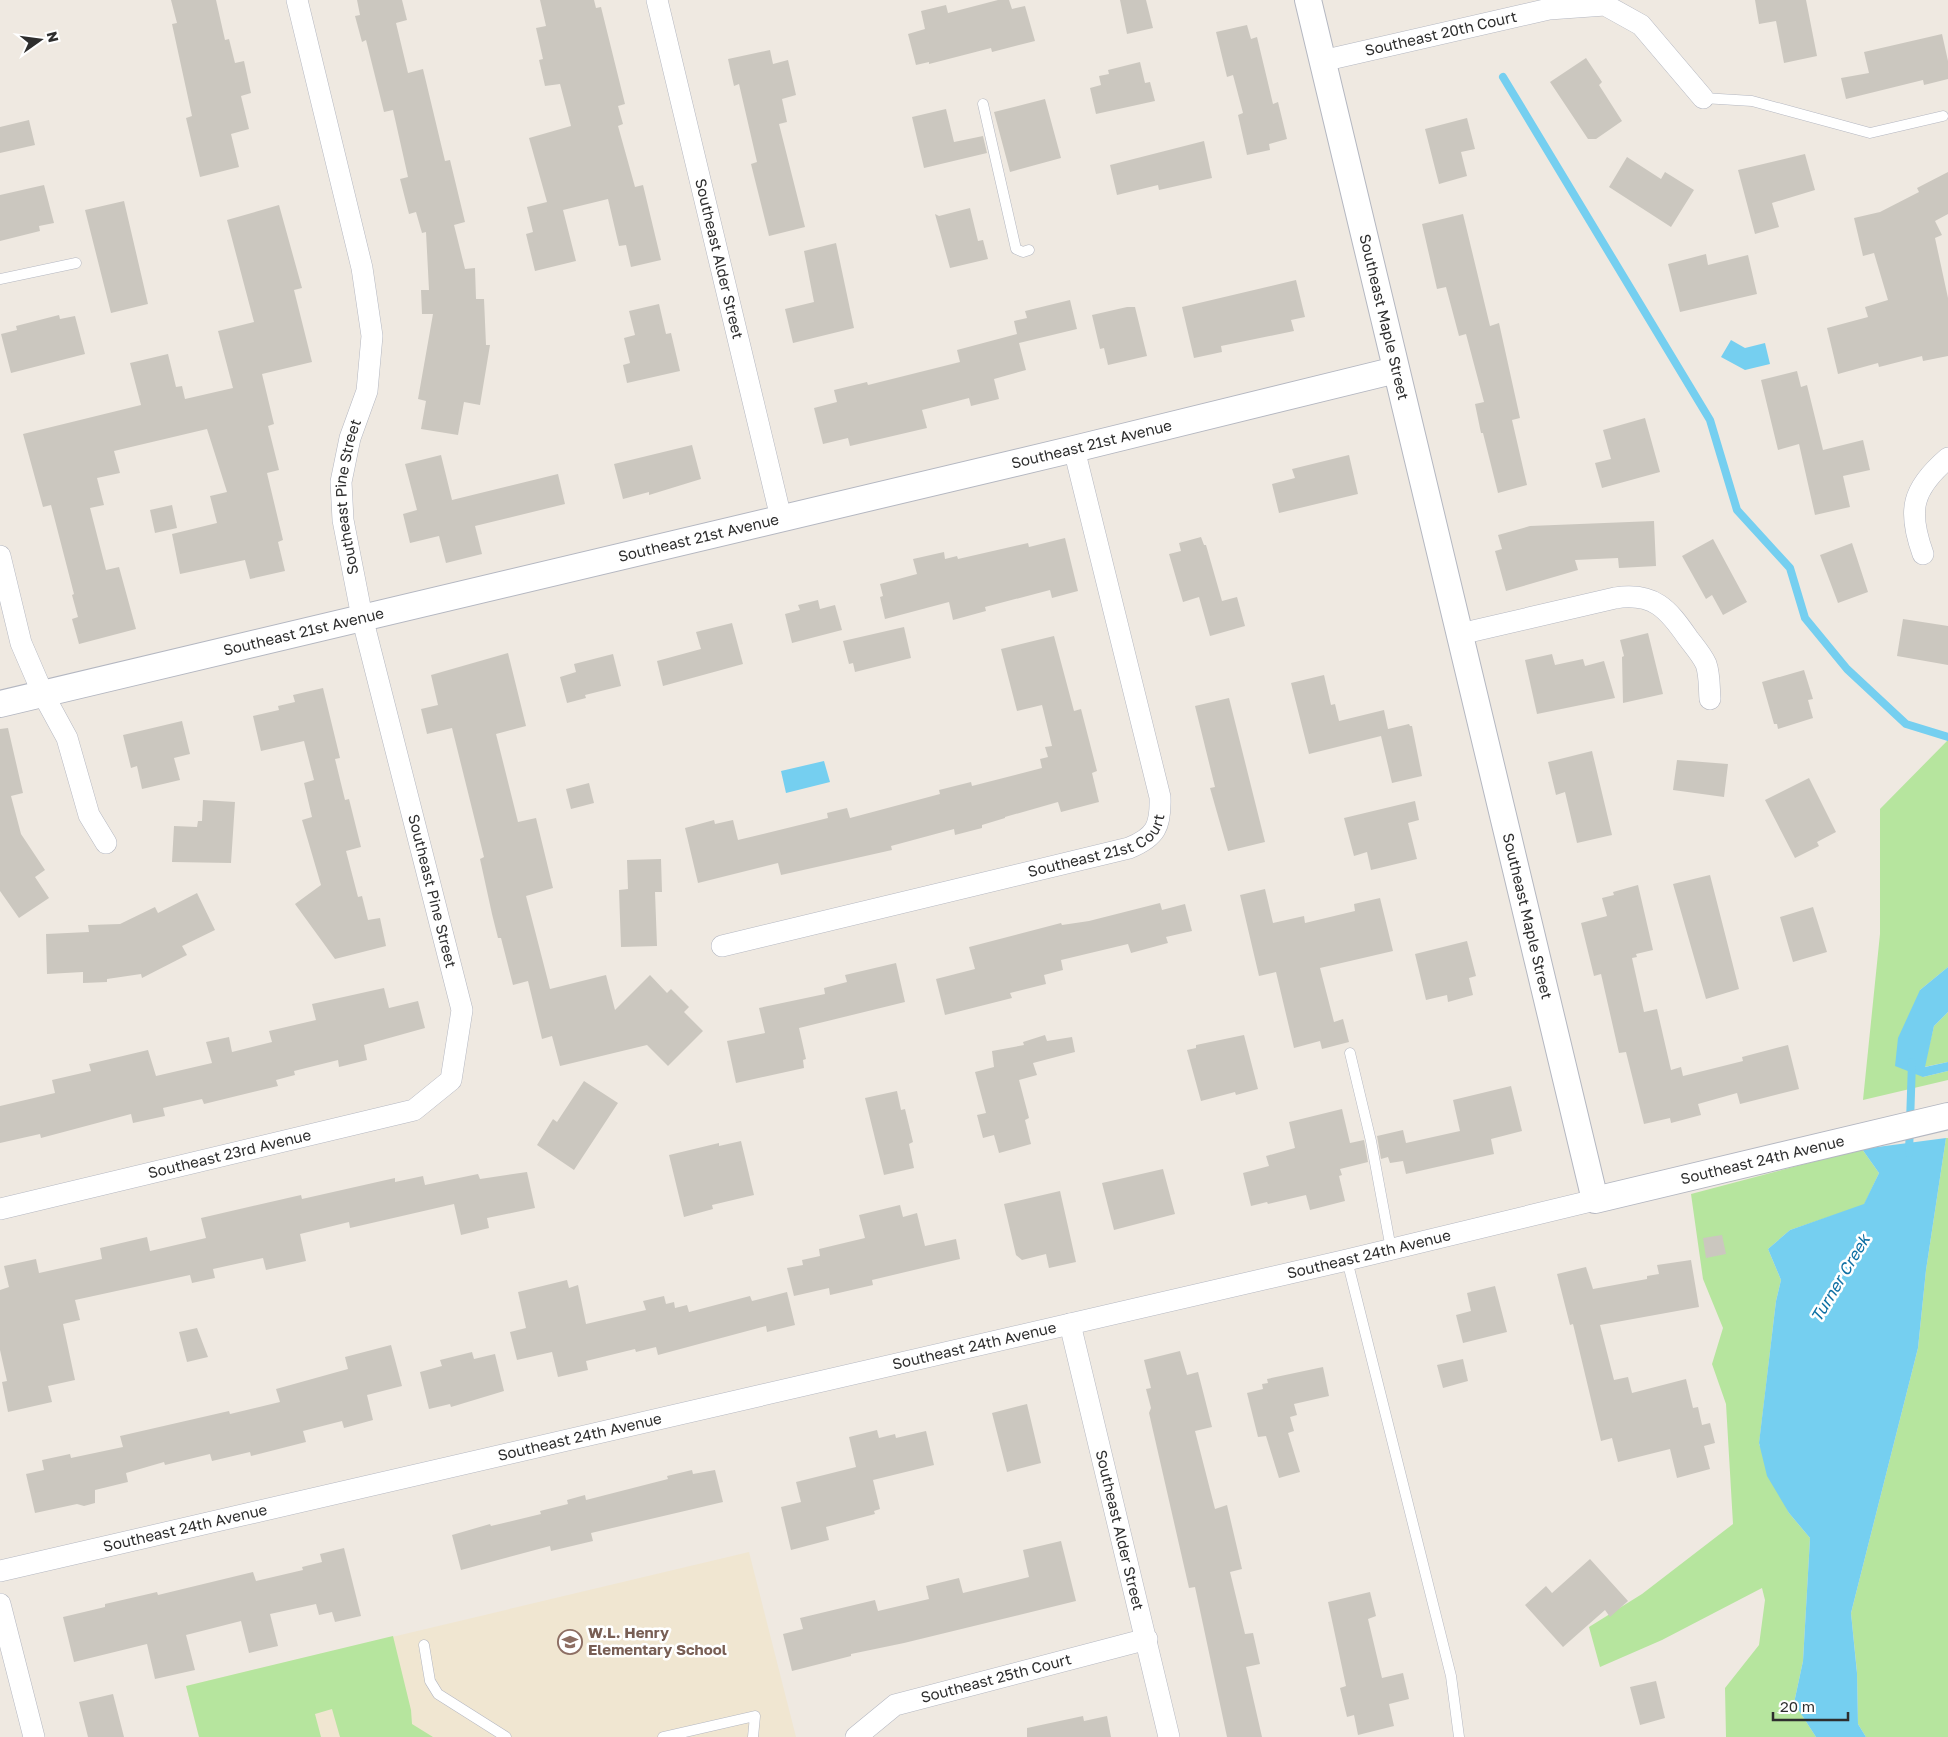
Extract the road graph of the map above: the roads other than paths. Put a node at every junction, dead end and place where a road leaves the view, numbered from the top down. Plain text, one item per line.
1 (297, 0) edge
2 (657, 0) edge
3 (1308, 0) edge
4 (1322, 61) junction
5 (1703, 98) joint
6 (983, 104) dead end
7 (1944, 116) dead end
8 (1029, 250) dead end
9 (76, 263) dead end
10 (0, 279) edge
11 (1396, 370) junction
12 (1074, 449) junction
13 (1948, 458) edge
14 (781, 518) junction
15 (1923, 554) dead end
16 (0, 556) edge
17 (362, 617) junction
18 (1460, 634) junction
19 (43, 694) junction
20 (1710, 699) dead end
21 (0, 704) edge
22 (106, 843) dead end
23 (722, 946) dead end
24 (1350, 1053) dead end
25 (451, 1080) joint
26 (1948, 1116) edge
27 (1595, 1200) junction
28 (0, 1209) edge
29 (1391, 1249) junction
30 (1347, 1260) junction
31 (1070, 1324) junction
32 (0, 1571) edge
33 (0, 1604) edge
34 (1147, 1639) junction
35 (424, 1645) dead end
36 (34, 1737) edge
37 (506, 1737) edge
38 (663, 1737) edge
39 (754, 1737) edge
40 (856, 1737) edge
41 (1170, 1737) edge
42 (1459, 1737) edge

1 - 17 street, Southeast Pine Street
2 - 14 street, Southeast Alder Street
3 - 4 street, Southeast Maple Street
4 - 5 street, Southeast 20th Court
4 - 11 street, Southeast Maple Street
5 - 7 lane
6 - 8 lane
9 - 10 lane
11 - 12 street, Southeast 21st Avenue
11 - 18 street, Southeast Maple Street
12 - 14 street, Southeast 21st Avenue
12 - 23 street, Southeast 21st Court
13 - 15 street
14 - 17 street, Southeast 21st Avenue
16 - 19 street
17 - 19 street, Southeast 21st Avenue
17 - 25 street, Southeast Pine Street
18 - 20 street
18 - 27 street, Southeast Maple Street
19 - 21 street, Southeast 21st Avenue
19 - 22 street
24 - 29 lane
25 - 28 street, Southeast 23rd Avenue
26 - 27 street, Southeast 24th Avenue
27 - 29 street, Southeast 24th Avenue
29 - 30 street, Southeast 24th Avenue
30 - 31 street, Southeast 24th Avenue
30 - 42 lane
31 - 32 street, Southeast 24th Avenue
31 - 34 street, Southeast Alder Street
33 - 36 street
34 - 40 street, Southeast 25th Court
34 - 41 street, Southeast Alder Street
35 - 37 lane
38 - 39 lane

